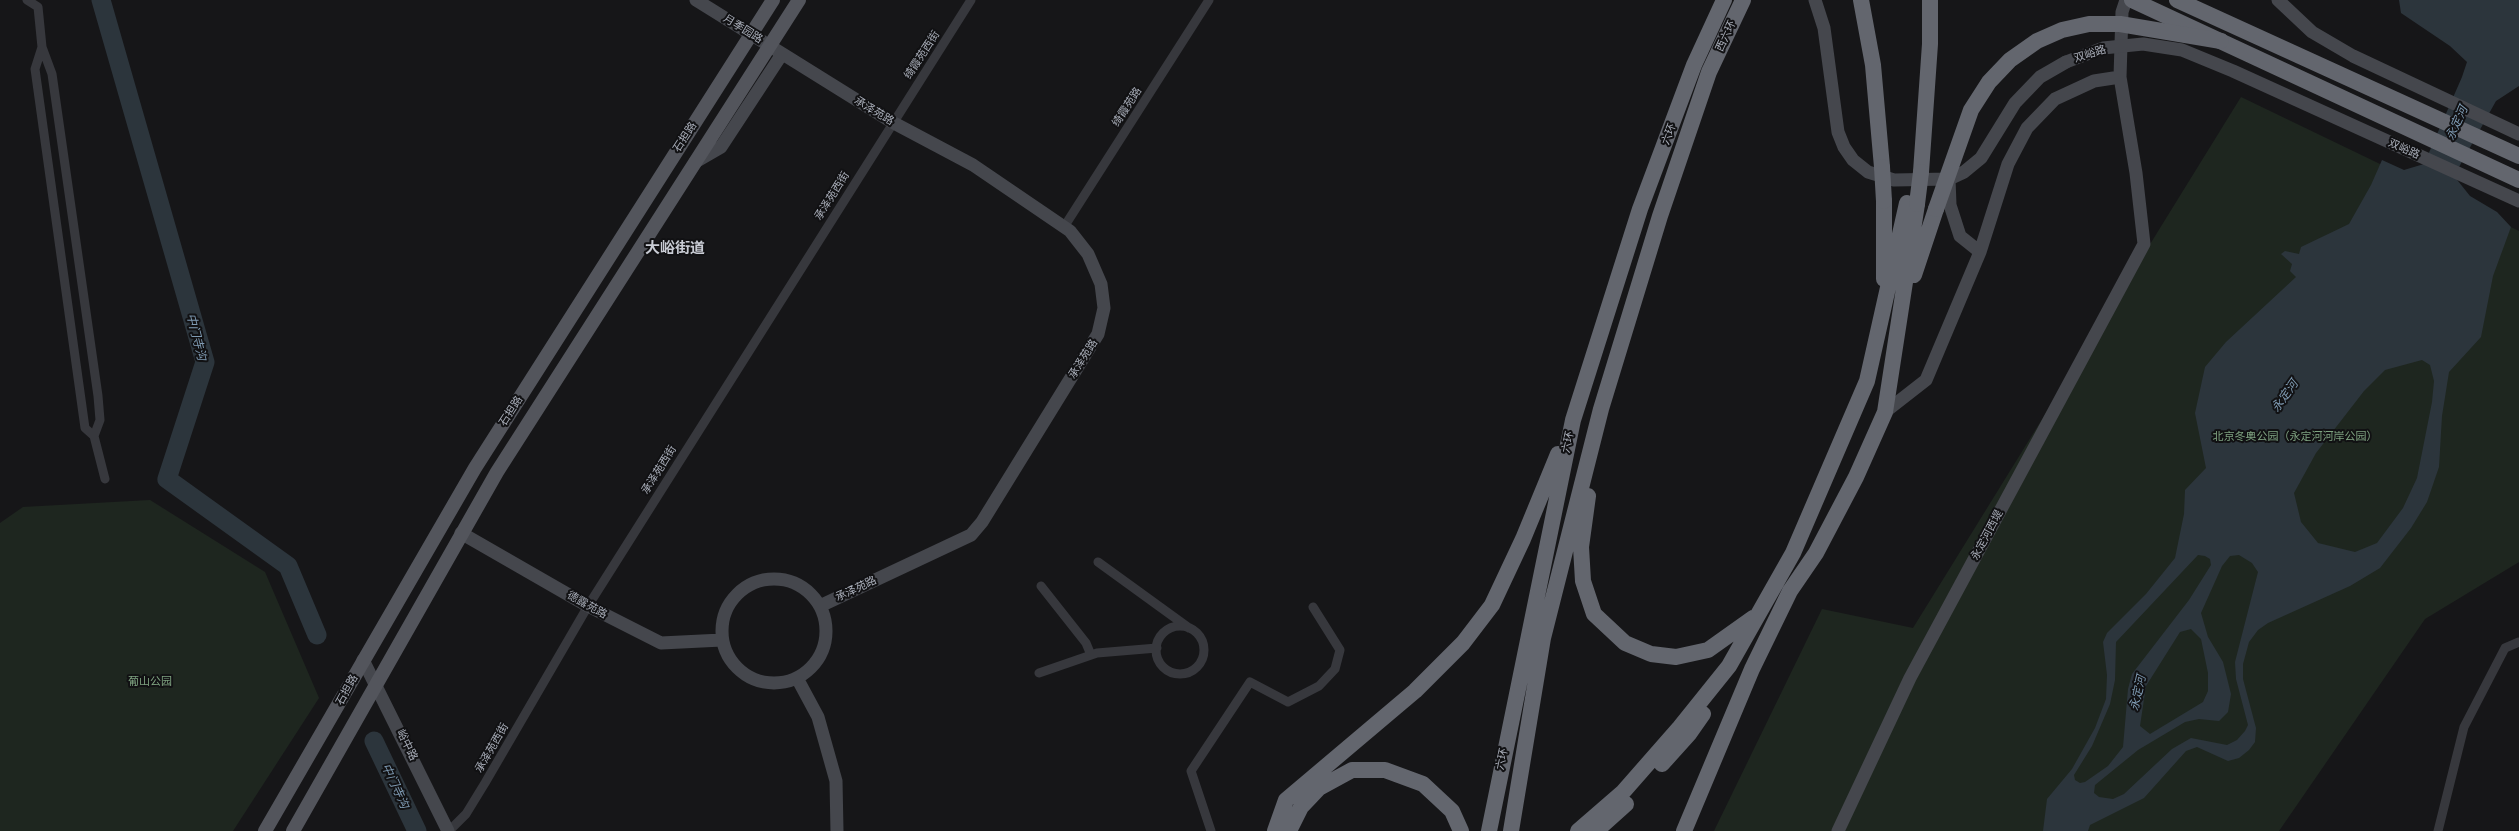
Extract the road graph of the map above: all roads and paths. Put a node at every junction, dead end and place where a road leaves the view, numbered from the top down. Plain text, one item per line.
1 (26, 0) edge
2 (696, 0) edge
3 (773, 0) edge
4 (799, 0) edge
5 (971, 0) edge
6 (1209, 0) edge
7 (1724, 0) edge
8 (1743, 0) edge
9 (1815, 0) edge
10 (1861, 0) edge
11 (1920, 0) edge
12 (1930, 0) edge
13 (2126, 0) edge
14 (2132, 0) edge
15 (2177, 0) edge
16 (2202, 0) edge
17 (2278, 0) edge
18 (2239, 28) junction
19 (751, 34) junction
20 (2221, 41) junction
21 (1925, 44) junction
22 (770, 45) junction
23 (42, 47) junction
24 (782, 54) junction
25 (1694, 65) joint
26 (1709, 72) joint
27 (2120, 77) junction
28 (892, 122) junction
29 (2519, 134) edge
30 (2519, 156) edge
31 (695, 162) junction
32 (1949, 179) junction
33 (2516, 179) edge
34 (2519, 201) edge
35 (1912, 204) junction
36 (1064, 227) junction
37 (1980, 252) junction
38 (1884, 312) junction
39 (1899, 320) junction
40 (1601, 409) junction
41 (1885, 412) junction
42 (1573, 420) junction
43 (94, 436) junction
44 (105, 479) dead end
45 (462, 533) junction
46 (1098, 562) dead end
47 (1041, 586) dead end
48 (1790, 590) junction
49 (588, 606) junction
50 (820, 606) junction
51 (1313, 607) dead end
52 (1758, 615) junction
53 (1192, 630) junction
54 (722, 640) junction
55 (2517, 645) edge
56 (1157, 648) junction
57 (1091, 655) junction
58 (363, 660) junction
59 (1039, 673) dead end
60 (797, 678) junction
61 (376, 684) junction
62 (295, 830) edge
63 (265, 831) edge
64 (449, 831) edge
65 (837, 831) edge
66 (1211, 831) edge
67 (1275, 831) edge
68 (1289, 831) edge
69 (1461, 831) edge
70 (1489, 831) edge
71 (1511, 831) edge
72 (1578, 831) edge
73 (1596, 831) edge
74 (1684, 831) edge
75 (1838, 831) edge
76 (2438, 831) edge

1 - 23 street
2 - 19 street, 月季园路
3 - 19 main road, 石担路
4 - 22 main road, 石担路
5 - 28 street, 绮霞苑西街
6 - 36 street, 绮霞苑路
7 - 25 highway, 西六环
8 - 26 highway, 西六环
9 - 32 street, 双峪路
10 - 38 highway, bridge
11 - 21 highway
12 - 21 highway
13 - 27 street
14 - 20 highway, 双峪路, bridge
15 - 18 highway
16 - 18 highway
17 - 29 street
18 - 30 highway
19 - 22 street, 月季园路
19 - 58 main road, 石担路
20 - 33 highway, 双峪路
20 - 39 highway, bridge
21 - 35 highway
22 - 24 street, 承泽苑路
22 - 31 main road, 石担路
23 - 43 street
23 - 43 street
24 - 28 street, 承泽苑路
24 - 31 street
25 - 42 highway, 六环
26 - 40 highway, 六环
27 - 37 street
27 - 75 street, 永定河西堤
28 - 36 street, 承泽苑路
28 - 49 street, 承泽苑西街
31 - 45 main road, 石担路
32 - 34 street, 双峪路, bridge
32 - 37 street
35 - 38 highway
35 - 39 highway
36 - 50 street, 承泽苑路
37 - 41 street
38 - 52 highway
39 - 41 highway
40 - 52 highway
40 - 71 highway, 六环
41 - 48 highway
42 - 67 highway
42 - 70 highway, 六环
43 - 44 street
45 - 49 street, 德露苑路
45 - 61 main road, 石担路
46 - 53 street
47 - 57 street
48 - 73 highway
48 - 74 highway
49 - 54 street, 德露苑路
49 - 64 street, 承泽苑西街
50 - 54 street
50 - 60 street
51 - 66 street
52 - 72 highway
53 - 56 street
53 - 56 street
54 - 60 street
55 - 76 street
56 - 57 street
57 - 59 street
58 - 61 street, 峪中路
58 - 63 main road, 石担路
60 - 65 street
61 - 62 main road, 石担路
61 - 64 street, 峪中路
68 - 69 highway

